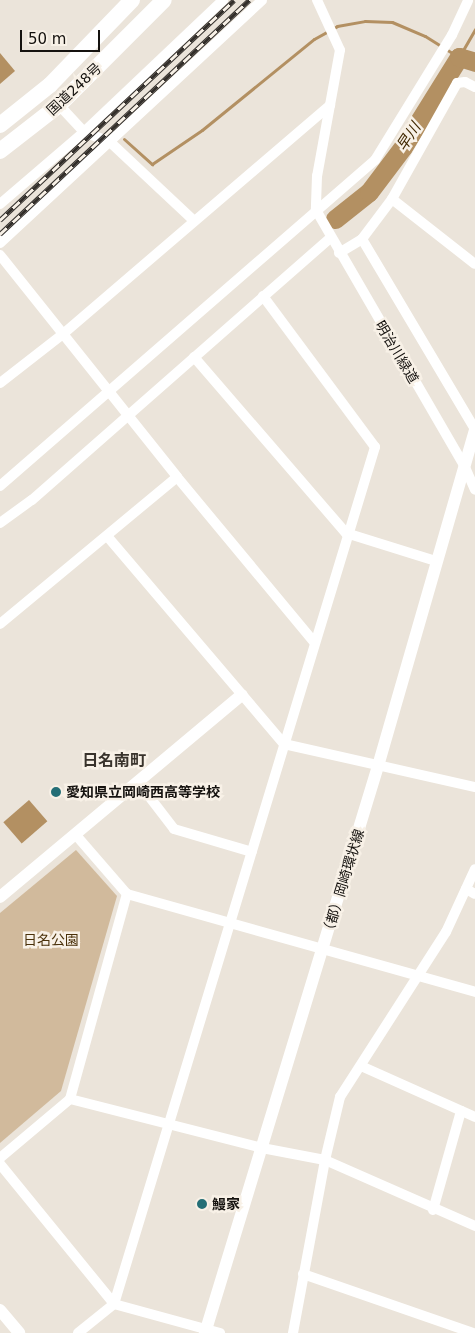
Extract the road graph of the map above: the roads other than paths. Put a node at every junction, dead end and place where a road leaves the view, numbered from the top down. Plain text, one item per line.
1 (132, 0) edge
2 (164, 0) edge
3 (222, 0) edge
4 (262, 0) edge
5 (317, 0) edge
6 (468, 0) edge
7 (475, 88) edge
8 (59, 105) junction
9 (330, 105) junction
10 (0, 124) edge
11 (84, 132) junction
12 (110, 142) junction
13 (0, 151) edge
14 (392, 199) junction
15 (0, 204) edge
16 (316, 210) junction
17 (194, 221) junction
18 (330, 238) junction
19 (362, 239) junction
20 (0, 243) edge
21 (339, 253) junction
22 (0, 255) edge
23 (475, 264) edge
24 (263, 296) junction
25 (63, 334) junction
26 (194, 356) junction
27 (0, 383) edge
28 (110, 392) junction
29 (128, 415) junction
30 (475, 430) edge
31 (464, 465) junction
32 (177, 477) junction
33 (0, 486) edge
34 (475, 490) edge
35 (0, 523) edge
36 (346, 533) junction
37 (107, 536) junction
38 (436, 561) junction
39 (0, 624) edge
40 (314, 642) junction
41 (242, 695) junction
42 (284, 744) junction
43 (378, 766) junction
44 (138, 782) junction
45 (475, 787) edge
46 (75, 834) junction
47 (252, 852) junction
48 (475, 869) edge
49 (470, 892) edge
50 (127, 894) junction
51 (0, 897) edge
52 (230, 923) junction
53 (322, 949) junction
54 (415, 975) junction
55 (475, 992) edge
56 (361, 1066) junction
57 (70, 1099) junction
58 (461, 1111) junction
59 (475, 1117) edge
60 (169, 1125) junction
61 (262, 1148) junction
62 (0, 1158) edge
63 (325, 1160) junction
64 (0, 1164) edge
65 (433, 1210) junction
66 (475, 1226) edge
67 (303, 1274) junction
68 (114, 1304) junction
69 (0, 1310) edge
70 (206, 1331) edge
71 (468, 1332) edge
72 (19, 1333) edge
73 (78, 1333) edge
74 (220, 1333) edge
75 (293, 1333) edge

1 - 10 highway, 国道248号
2 - 8 highway, 国道248号
3 - 11 street
4 - 12 street
5 - 9 street
6 - 16 street
7 - 14 street
8 - 11 street
8 - 13 highway, 国道248号
9 - 16 street
9 - 17 street
11 - 12 street
11 - 15 street
12 - 17 street
12 - 20 street
14 - 19 street
14 - 23 street
16 - 18 street, 明治川緑道
16 - 28 street
17 - 25 street
18 - 21 street, 明治川緑道
18 - 24 street
19 - 21 street
19 - 30 street, 明治川緑道
21 - 31 street, 明治川緑道
22 - 25 street
24 - 26 street
24 - 36 street
25 - 27 street
25 - 28 street
26 - 29 street
26 - 36 street
28 - 29 street
28 - 33 street
29 - 32 street
29 - 35 street
30 - 31 street, （都）岡崎環状線
31 - 34 street, 明治川緑道
31 - 38 street, （都）岡崎環状線
32 - 37 street
32 - 40 street
36 - 38 street
36 - 40 street
37 - 39 street
37 - 41 street
38 - 43 street, （都）岡崎環状線
40 - 42 street
41 - 42 street
41 - 44 street
42 - 43 street
42 - 47 street
43 - 45 street
43 - 53 street, （都）岡崎環状線
44 - 46 street
44 - 47 street
46 - 50 street
46 - 51 street
47 - 52 street
48 - 49 street
49 - 54 street
50 - 52 street
50 - 57 street
52 - 53 street
52 - 60 street
53 - 54 street
53 - 61 street, （都）岡崎環状線
54 - 55 street
54 - 56 street
56 - 58 street
56 - 63 street
57 - 60 street
57 - 62 street
58 - 59 street
58 - 65 street
60 - 61 street
60 - 68 street
61 - 63 street
61 - 70 street, （都）岡崎環状線
63 - 65 street
63 - 67 street
64 - 68 street
65 - 66 street
67 - 71 street
67 - 75 street
68 - 70 street
68 - 73 street
69 - 72 street
70 - 74 street

